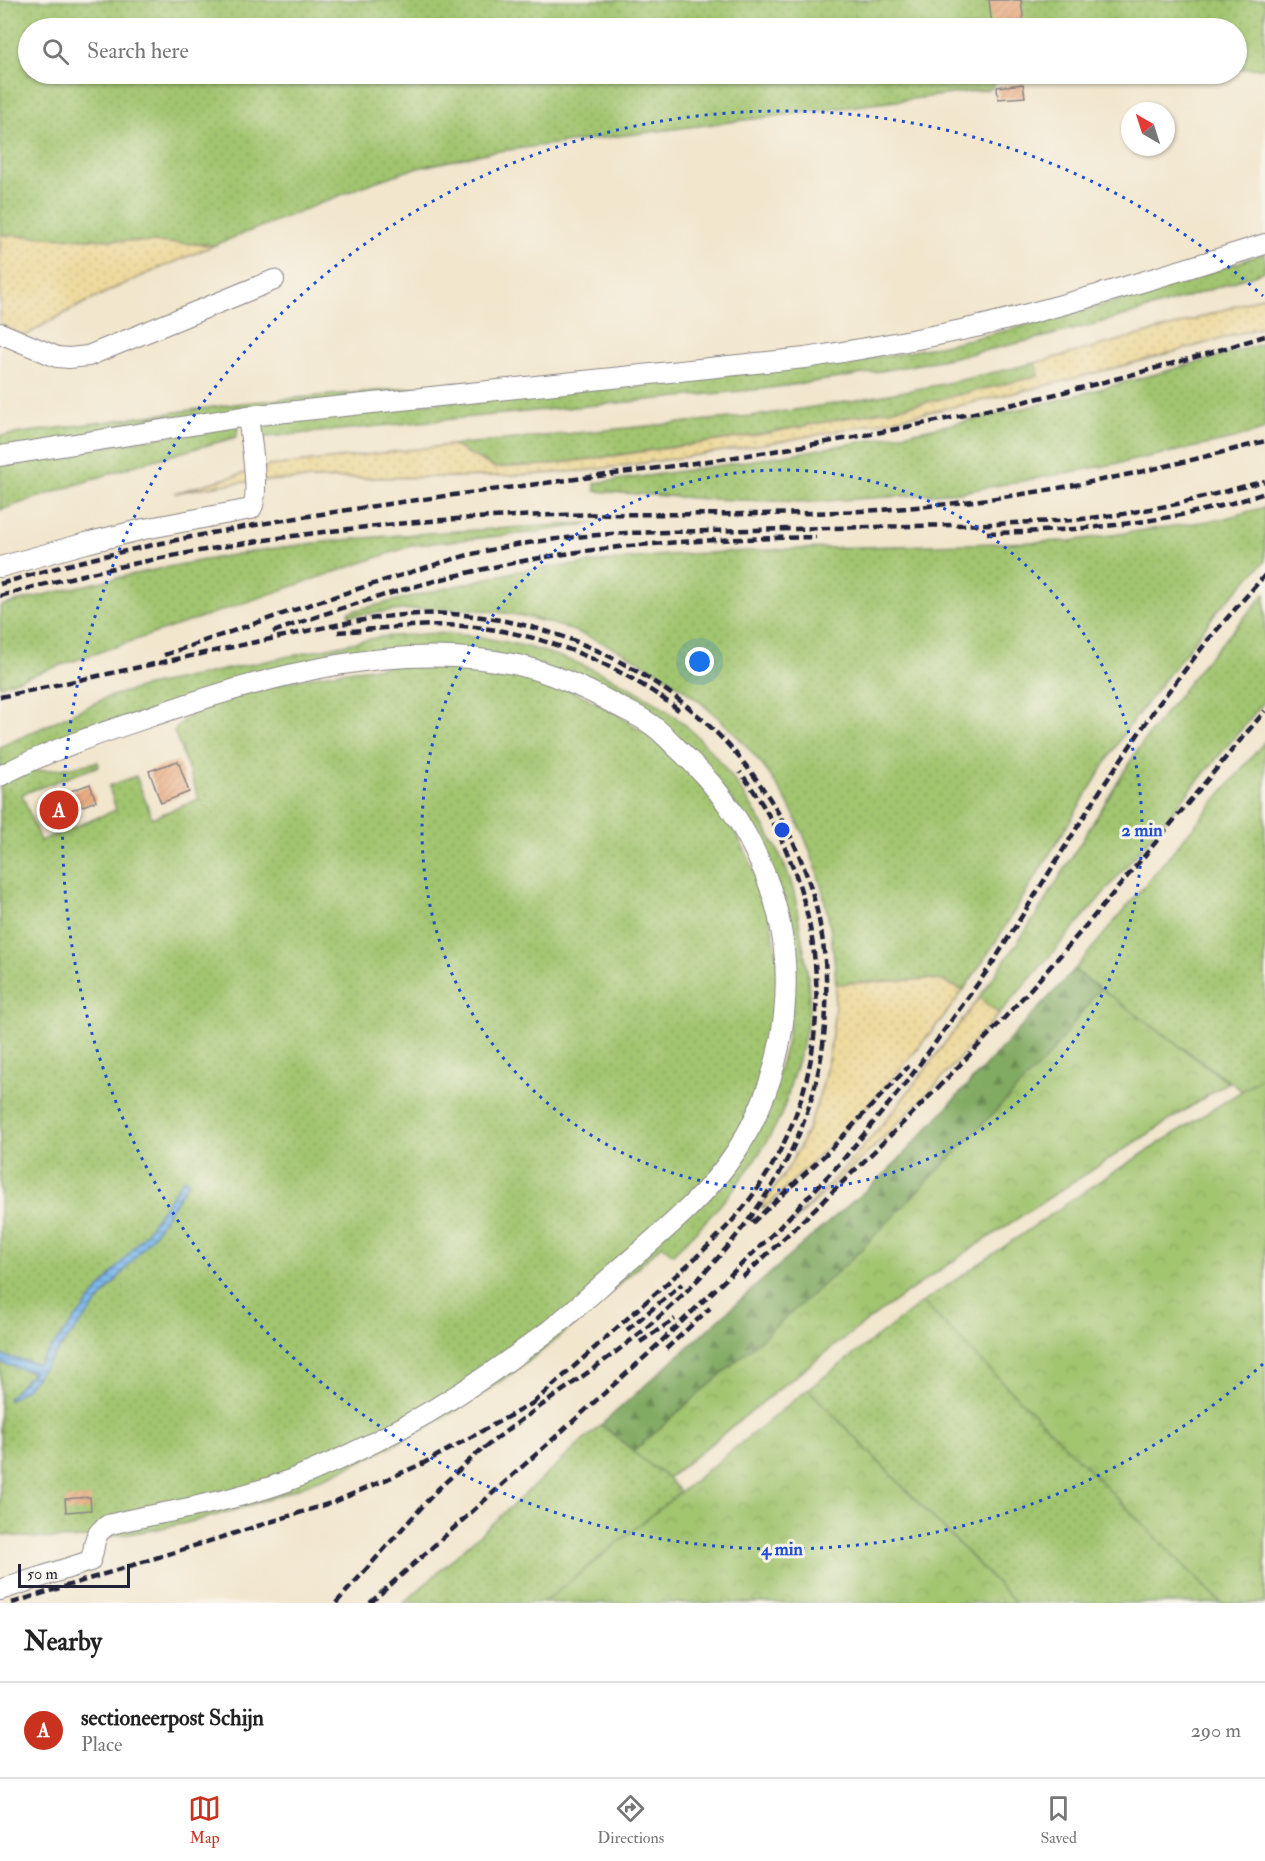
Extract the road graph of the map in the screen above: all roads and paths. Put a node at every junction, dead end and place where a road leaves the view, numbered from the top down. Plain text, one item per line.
1 (1265, 244) edge
2 (274, 280) dead end
3 (0, 333) edge
4 (248, 416) junction
5 (0, 456) edge
6 (0, 567) edge
7 (0, 776) edge
8 (0, 1590) edge

1 - 4 lane
2 - 3 lane
4 - 5 lane
4 - 6 lane
7 - 8 lane

